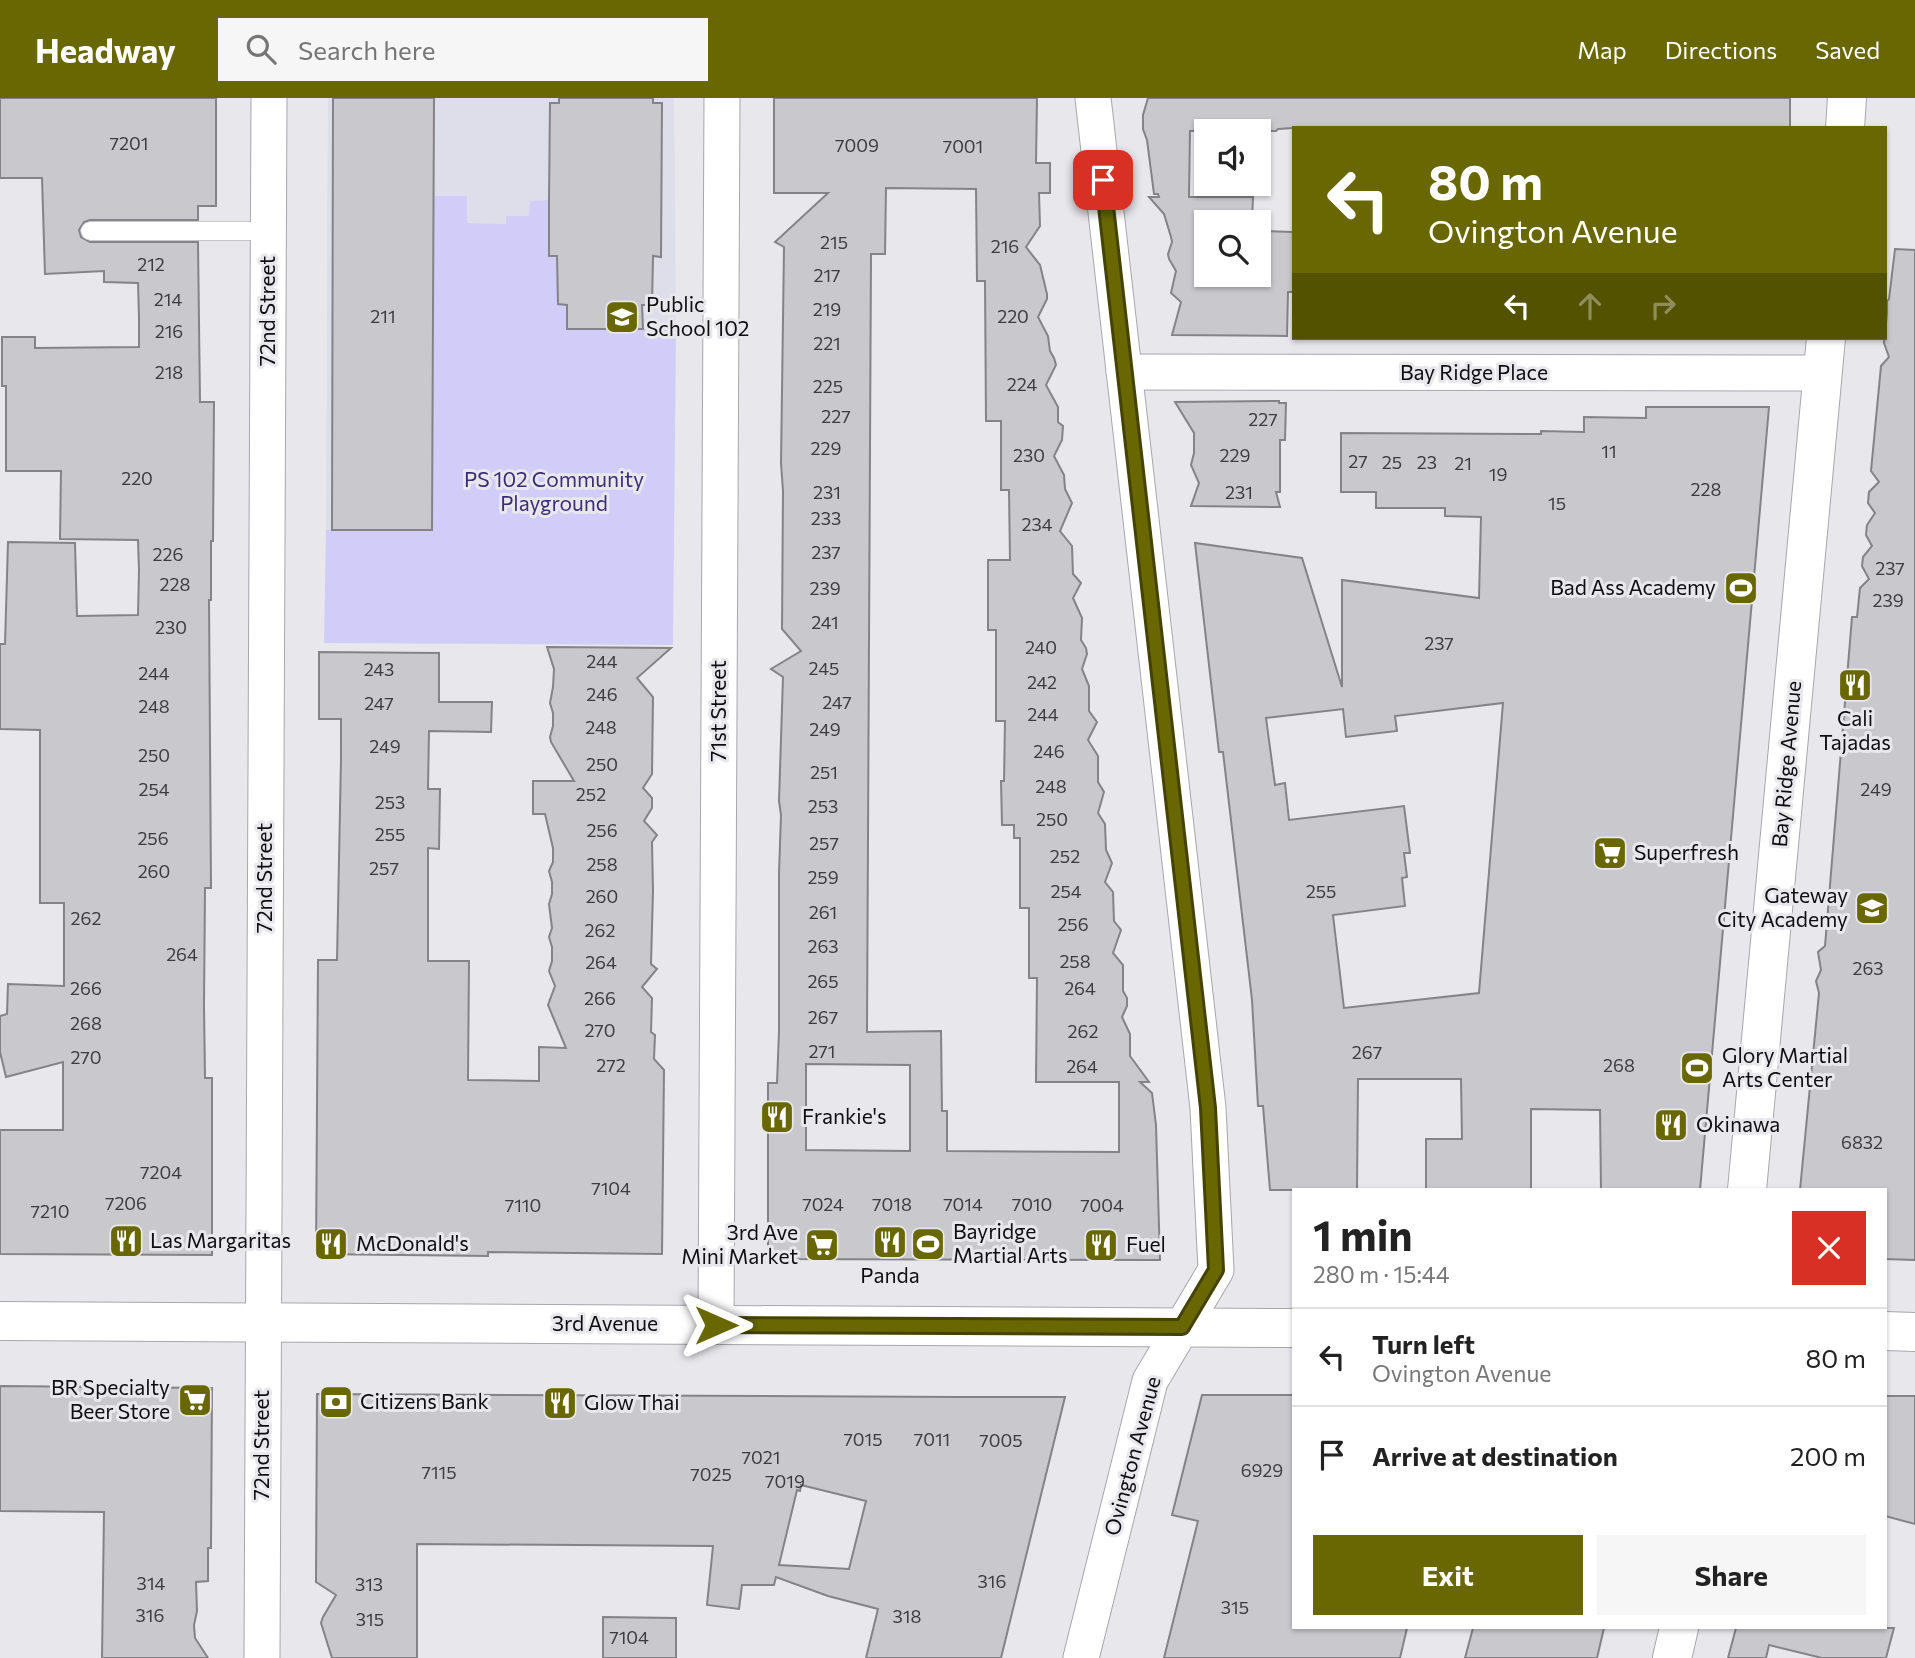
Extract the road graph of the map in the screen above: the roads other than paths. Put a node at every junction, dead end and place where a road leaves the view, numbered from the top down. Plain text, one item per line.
1 (269, 98) edge
2 (722, 98) edge
3 (1093, 98) edge
4 (1847, 98) edge
5 (1845, 126) edge
6 (90, 231) dead end
7 (269, 231) junction
8 (1825, 355) edge
9 (1124, 372) junction
10 (1747, 1188) edge
11 (0, 1321) edge
12 (262, 1323) junction
13 (716, 1325) junction
14 (1182, 1327) junction
15 (1292, 1328) edge
16 (1887, 1331) edge
17 (1915, 1332) edge
18 (1679, 1629) edge
19 (262, 1658) edge
20 (1081, 1658) edge
21 (1672, 1658) edge

1 - 7 street, 72nd Street
2 - 13 street, 71st Street
3 - 9 street, Ovington Avenue
4 - 5 street
6 - 7 lane
7 - 12 street, 72nd Street
8 - 9 street, Bay Ridge Place
8 - 10 street, Bay Ridge Avenue
9 - 14 street, Ovington Avenue
11 - 12 street, 3rd Avenue
12 - 13 street, 3rd Avenue
12 - 19 street, 72nd Street
13 - 14 street, 3rd Avenue
14 - 15 street, 3rd Avenue
14 - 20 street, Ovington Avenue
16 - 17 street
18 - 21 street

